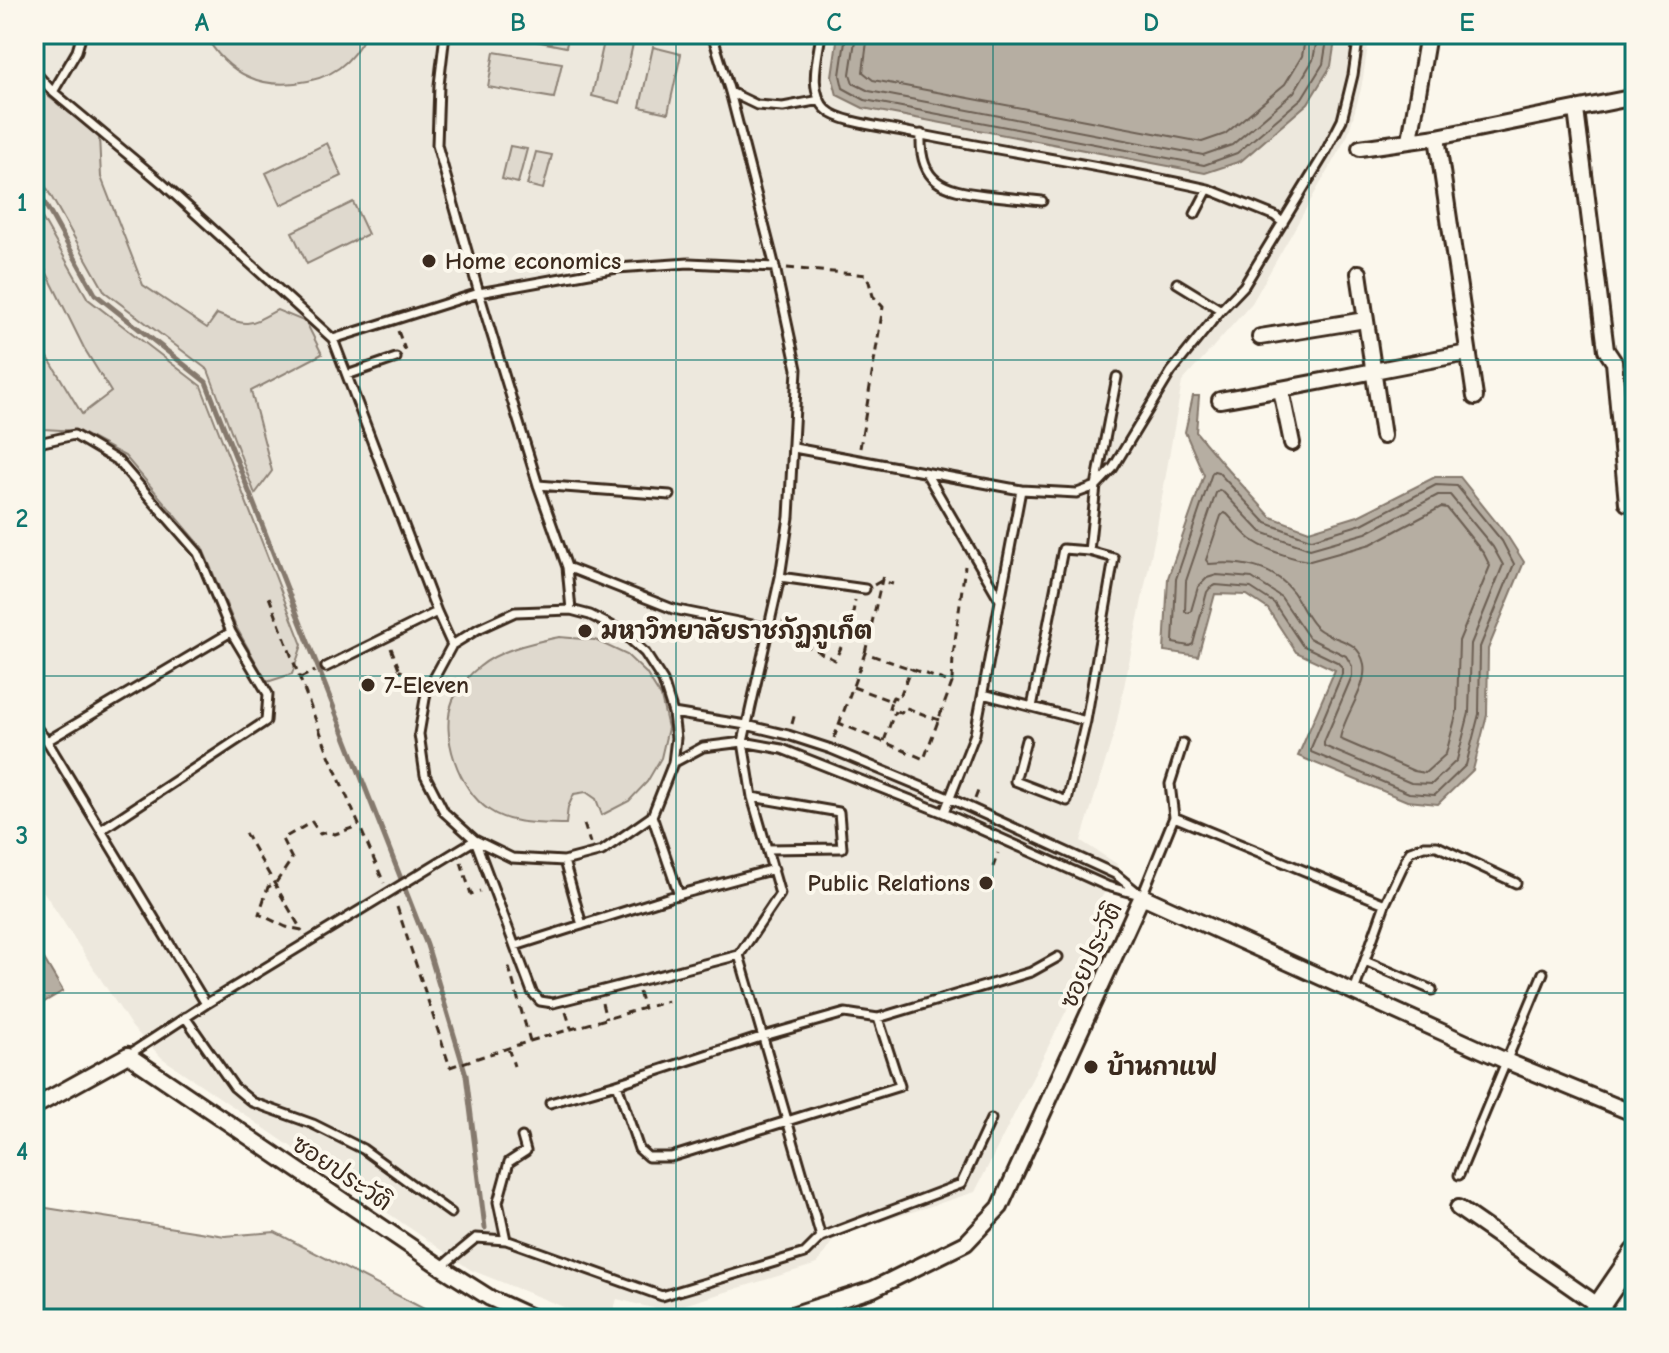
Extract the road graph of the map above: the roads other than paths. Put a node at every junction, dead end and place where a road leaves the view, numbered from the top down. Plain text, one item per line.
1 (82, 34) edge
2 (445, 34) edge
3 (712, 34) edge
4 (821, 34) edge
5 (1359, 34) edge
6 (1428, 34) edge
7 (34, 71) edge
8 (53, 92) junction
9 (730, 92) junction
10 (1635, 97) edge
11 (820, 100) junction
12 (1576, 110) junction
13 (921, 134) junction
14 (1437, 137) junction
15 (1410, 140) junction
16 (1360, 148) dead end
17 (1208, 189) junction
18 (1042, 201) dead end
19 (1195, 214) dead end
20 (1283, 223) junction
21 (775, 267) junction
22 (1359, 273) dead end
23 (1177, 283) dead end
24 (479, 293) junction
25 (1221, 310) junction
26 (1365, 320) junction
27 (1260, 337) dead end
28 (333, 339) junction
29 (1468, 353) junction
30 (396, 358) dead end
31 (1373, 370) junction
32 (347, 375) junction
33 (1117, 377) dead end
34 (1281, 390) junction
35 (1475, 397) dead end
36 (1220, 400) dead end
37 (1383, 436) dead end
38 (1292, 443) dead end
39 (34, 444) edge
40 (794, 448) junction
41 (926, 473) junction
42 (538, 485) junction
43 (1096, 486) junction
44 (1021, 490) junction
45 (670, 495) dead end
46 (1627, 503) dead end
47 (1089, 551) junction
48 (567, 567) junction
49 (780, 577) junction
50 (861, 588) road end
51 (1000, 600) junction
52 (571, 610) junction
53 (437, 612) junction
54 (768, 628) junction
55 (231, 632) junction
56 (452, 645) junction
57 (326, 667) dead end
58 (983, 694) junction
59 (1032, 707) junction
60 (673, 713) junction
61 (1086, 721) junction
62 (34, 725) edge
63 (746, 725) junction
64 (1026, 740) dead end
65 (47, 741) junction
66 (743, 742) junction
67 (1183, 743) dead end
68 (673, 763) junction
69 (752, 797) junction
70 (951, 799) junction
71 (944, 813) junction
72 (652, 816) junction
73 (1174, 817) junction
74 (101, 830) junction
75 (475, 840) junction
76 (767, 849) junction
77 (564, 861) junction
78 (774, 869) junction
79 (1516, 883) dead end
80 (679, 895) junction
81 (1142, 896) junction
82 (1385, 904) junction
83 (582, 925) junction
84 (515, 946) junction
85 (739, 955) junction
86 (1058, 957) dead end
87 (1365, 961) junction
88 (1543, 973) dead end
89 (1432, 990) dead end
90 (1354, 991) junction
91 (206, 1004) junction
92 (185, 1017) junction
93 (878, 1018) junction
94 (764, 1036) junction
95 (128, 1055) junction
96 (1506, 1061) junction
97 (617, 1084) junction
98 (550, 1103) dead end
99 (34, 1107) edge
100 (1635, 1114) edge
101 (991, 1119) dead end
102 (788, 1120) junction
103 (522, 1137) dead end
104 (1459, 1175) dead end
105 (1458, 1208) dead end
106 (451, 1213) dead end
107 (821, 1237) junction
108 (506, 1240) junction
109 (1635, 1253) edge
110 (441, 1267) junction
111 (1595, 1312) edge
112 (1635, 1314) edge
113 (536, 1319) edge
114 (779, 1319) edge
115 (1631, 1319) edge

1 - 8 lane
2 - 24 lane
3 - 9 lane
4 - 11 lane
5 - 20 lane
6 - 15 street
7 - 8 lane
8 - 28 lane
9 - 11 lane
9 - 21 lane
10 - 12 street
11 - 13 lane
12 - 14 street
12 - 46 street
13 - 17 lane
13 - 18 lane
14 - 15 street
14 - 29 street
15 - 16 street
17 - 19 lane
17 - 20 lane
20 - 25 lane
21 - 24 lane
21 - 40 lane
22 - 26 street
23 - 25 lane
24 - 28 lane
24 - 42 lane
25 - 43 lane
26 - 27 street
26 - 31 street
28 - 32 lane
29 - 31 street
29 - 35 street
30 - 32 lane
31 - 34 street
31 - 37 street
32 - 53 lane
33 - 43 lane
34 - 36 street
34 - 38 street
39 - 55 lane
40 - 41 lane
40 - 49 lane
41 - 44 lane
41 - 51 lane
42 - 45 lane
42 - 48 lane
43 - 44 lane
43 - 47 lane
44 - 51 lane
47 - 59 lane
47 - 61 lane
48 - 52 lane
48 - 54 lane
49 - 50 lane
49 - 54 lane
51 - 58 lane
52 - 56 lane
52 - 60 lane
53 - 56 lane
53 - 57 lane
54 - 63 lane
55 - 65 lane
55 - 74 lane
56 - 75 lane
58 - 59 lane
58 - 70 lane
59 - 61 lane
60 - 63 lane
60 - 68 lane
61 - 64 lane
62 - 65 lane
63 - 66 lane
63 - 70 lane
65 - 74 lane
66 - 68 lane
66 - 69 lane
66 - 71 lane
67 - 73 lane
68 - 72 lane
69 - 76 lane
69 - 76 lane
70 - 71 lane
70 - 81 lane
71 - 81 lane
72 - 77 lane
72 - 80 lane
73 - 81 lane
73 - 82 lane
74 - 91 lane
75 - 77 lane
75 - 84 lane
75 - 91 lane
76 - 78 lane
77 - 83 lane
78 - 80 lane
78 - 85 lane
79 - 82 lane
80 - 83 lane
81 - 90 street, ซอยประวัติ
81 - 114 street, ซอยประวัติ
82 - 87 lane
83 - 84 lane
84 - 85 lane
85 - 94 lane
86 - 93 lane
87 - 89 lane
87 - 90 lane
88 - 96 lane
90 - 96 street, ซอยประวัติ
91 - 92 lane
92 - 95 lane
92 - 106 lane
93 - 94 lane
93 - 102 lane
94 - 97 lane
94 - 102 lane
95 - 99 street
95 - 110 street, ซอยประวัติ
96 - 100 street, ซอยประวัติ
96 - 104 lane
97 - 98 lane
97 - 102 lane
101 - 107 lane
102 - 107 lane
103 - 108 lane
105 - 111 street
107 - 108 lane
108 - 110 lane
109 - 111 main road
110 - 113 street, ซอยประวัติ
112 - 115 main road

